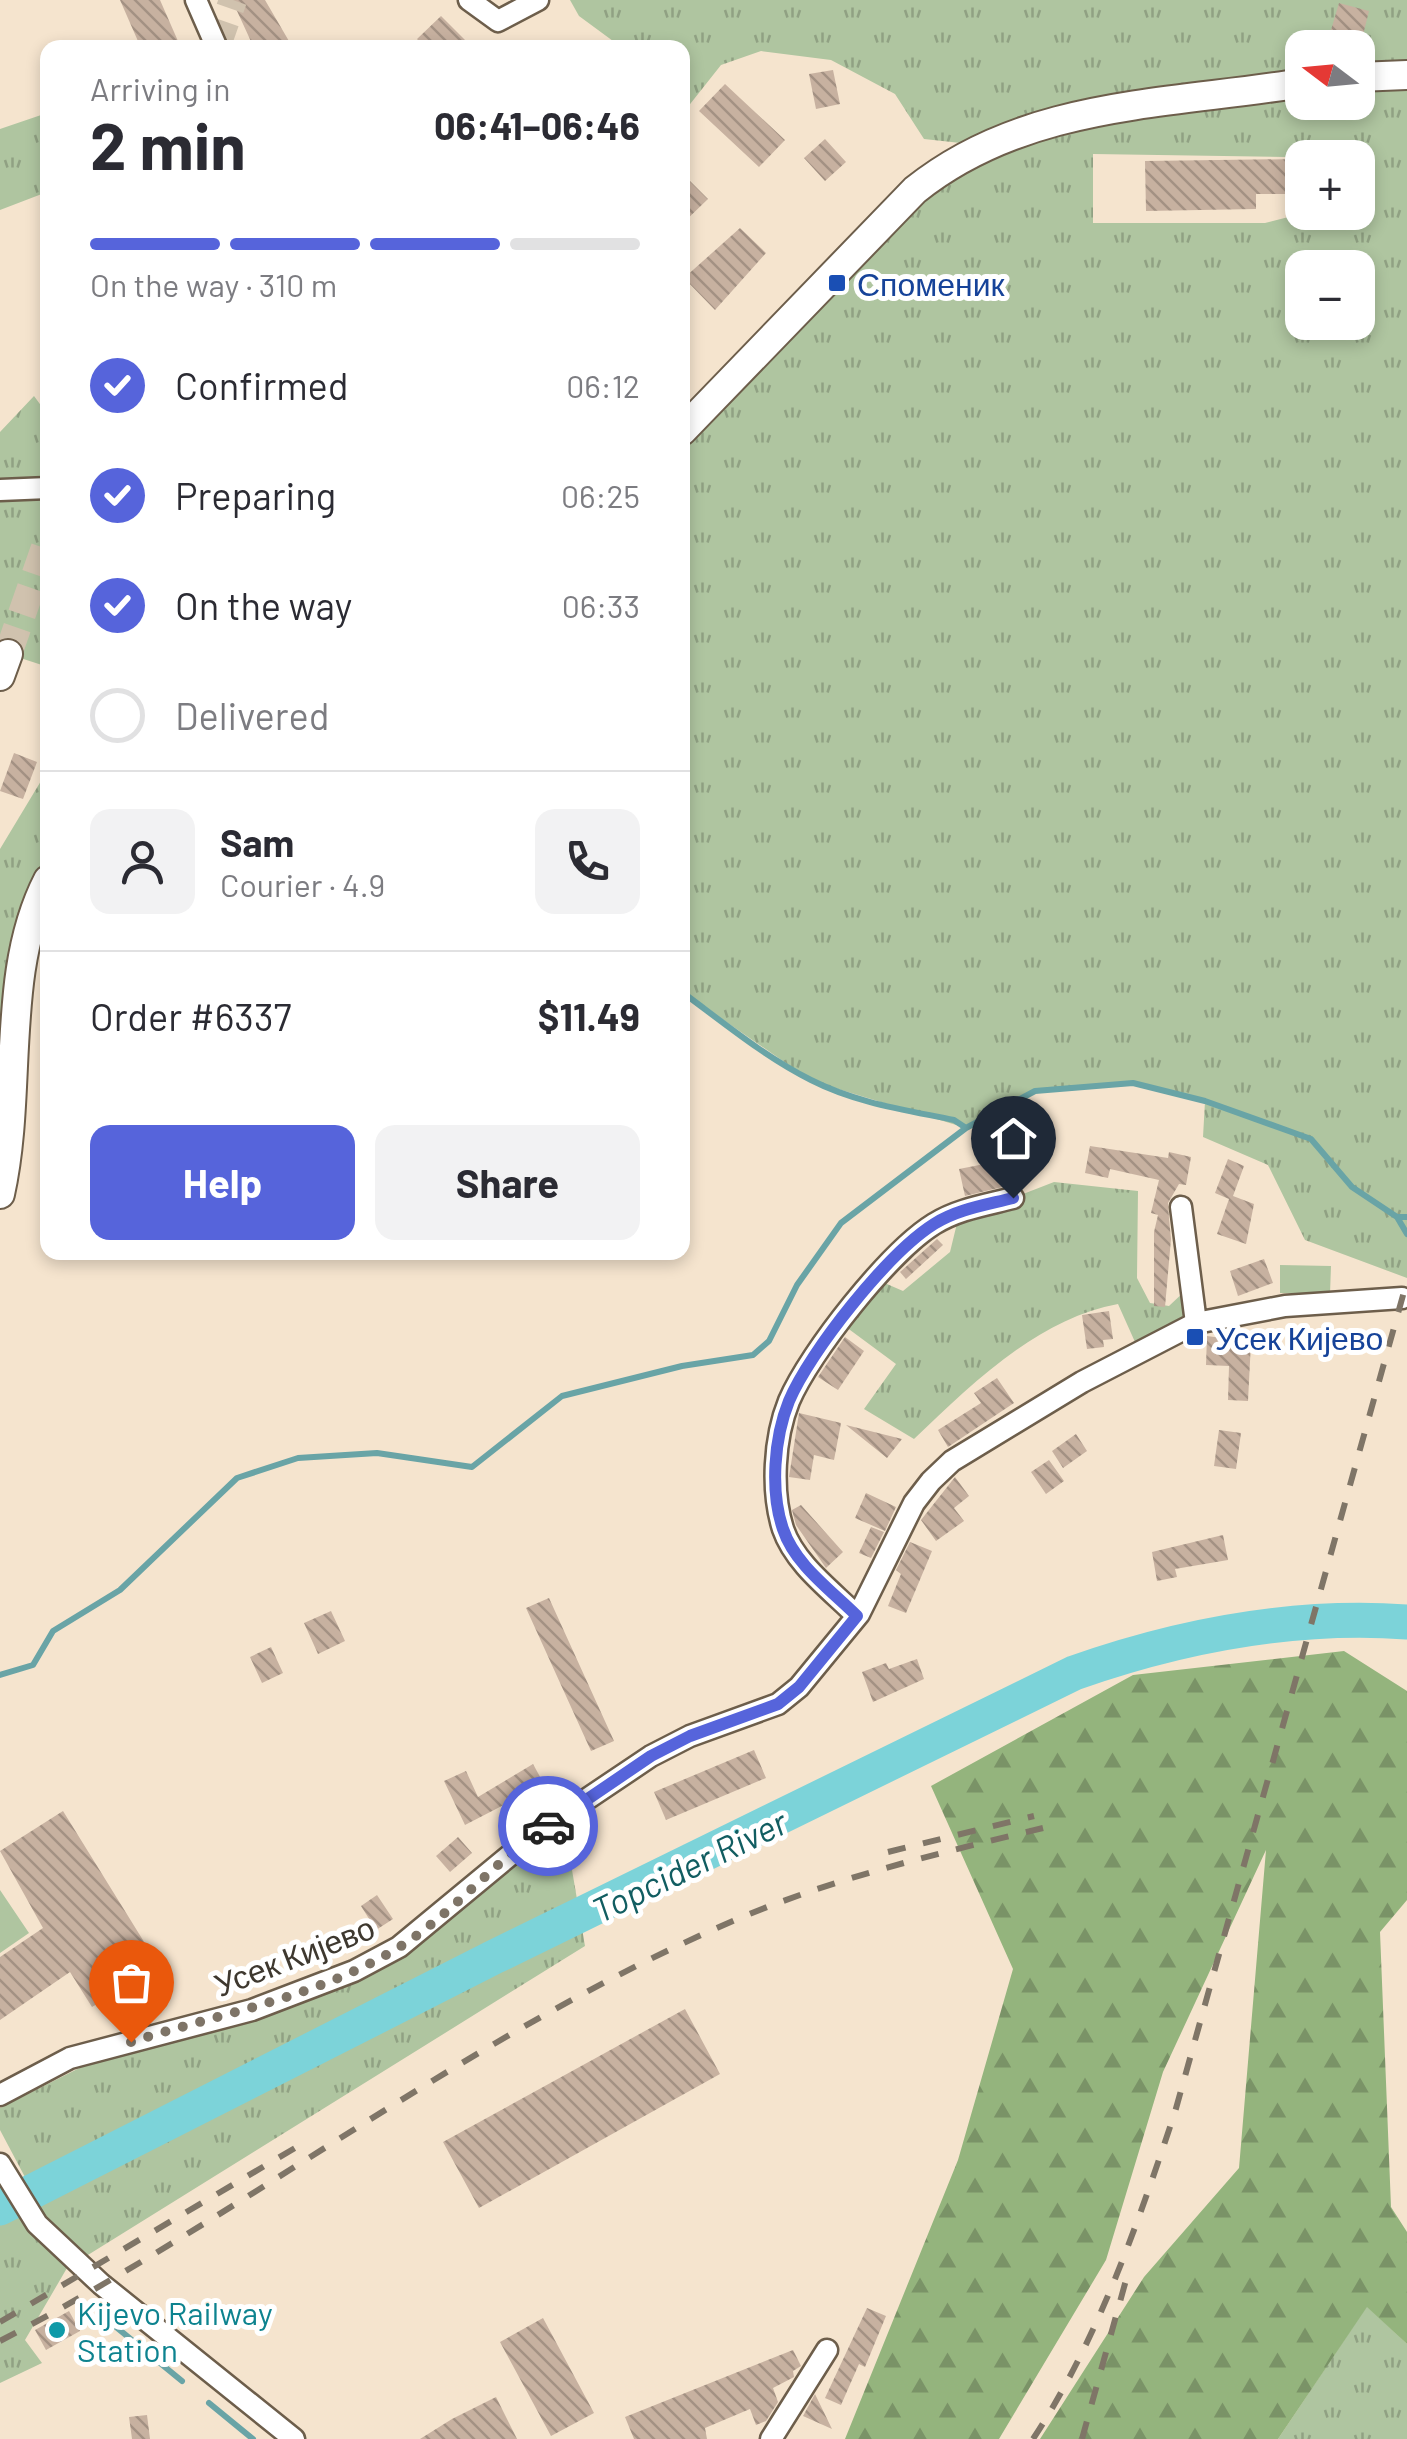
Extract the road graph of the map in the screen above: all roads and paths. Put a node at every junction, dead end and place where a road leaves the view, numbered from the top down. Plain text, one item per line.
1 (196, 0) edge
2 (469, 0) edge
3 (538, 0) edge
4 (214, 40) edge
5 (1407, 75) edge
6 (1375, 76) edge
7 (1285, 85) edge
8 (690, 423) edge
9 (40, 488) edge
10 (0, 490) edge
11 (40, 892) edge
12 (0, 1194) edge
13 (1013, 1198) dead end
14 (1182, 1206) dead end
15 (1402, 1298) dead end
16 (1196, 1323) junction
17 (857, 1616) junction
18 (0, 2094) edge
19 (4, 2170) edge
20 (827, 2350) dead end
21 (294, 2439) edge
22 (771, 2439) edge

1 - 4 street
2 - 3 street
5 - 6 street
7 - 8 street
9 - 10 street
11 - 12 street
13 - 17 street
14 - 16 street
15 - 16 street, Усек Кијево
16 - 17 street, Усек Кијево
17 - 18 street, Усек Кијево
19 - 21 street
20 - 22 street

